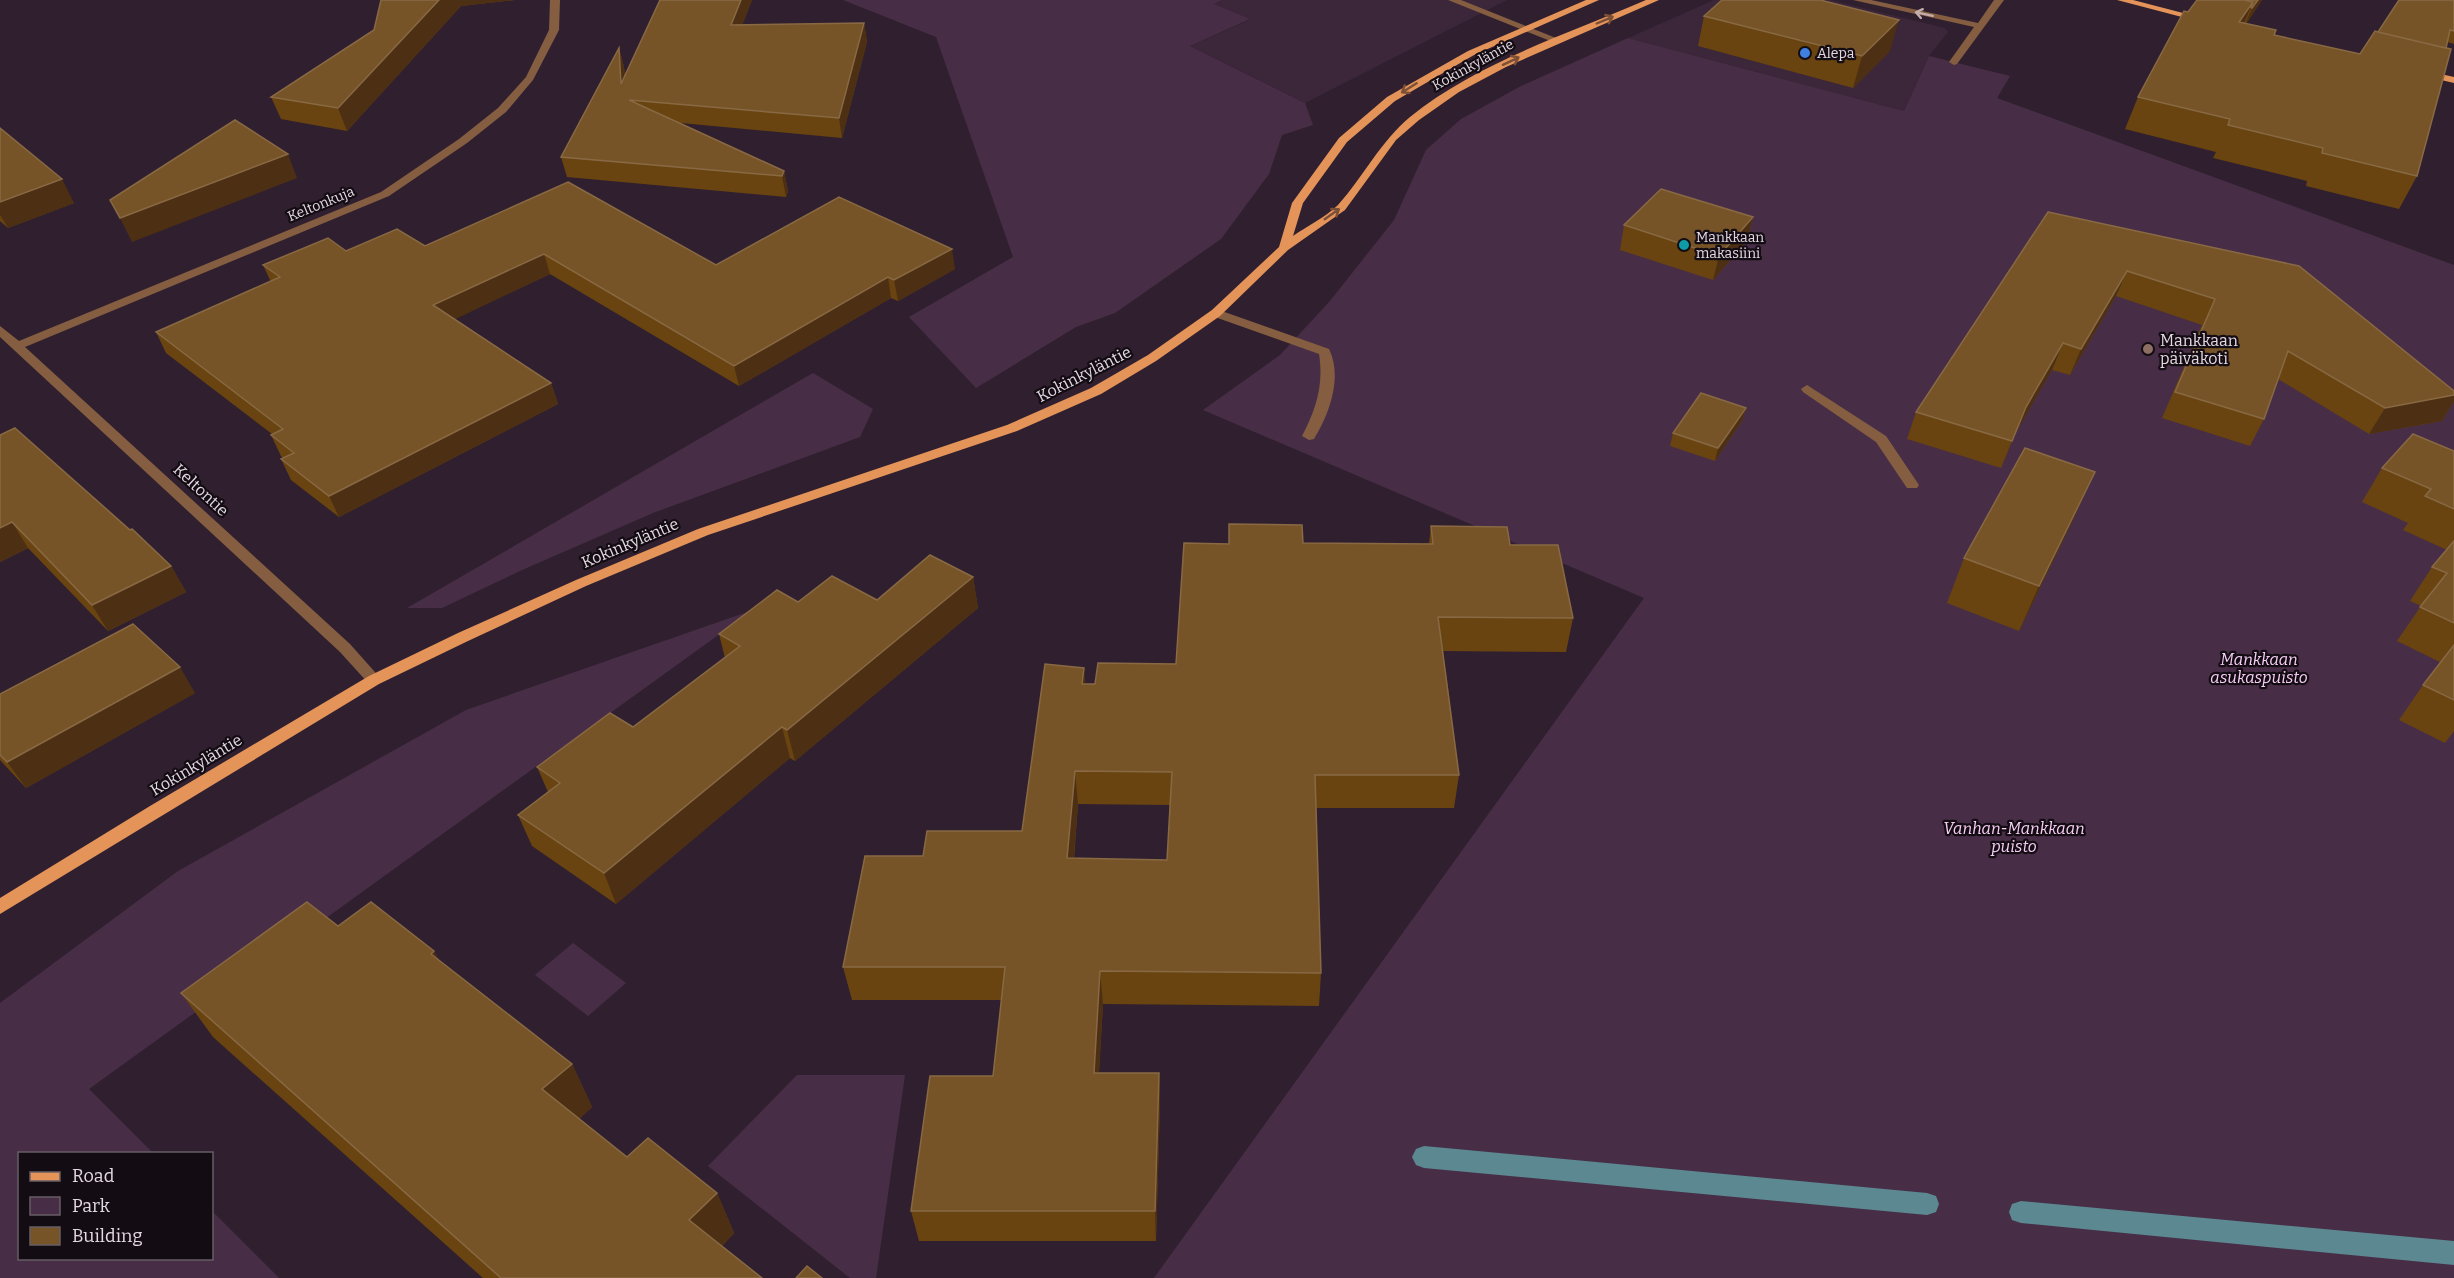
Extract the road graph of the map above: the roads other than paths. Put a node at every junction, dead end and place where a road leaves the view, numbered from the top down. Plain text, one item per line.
1 (555, 0) edge
2 (1453, 0) edge
3 (1594, 0) edge
4 (1654, 0) edge
5 (1858, 0) edge
6 (1999, 0) edge
7 (2122, 0) edge
8 (2215, 22) edge
9 (1981, 26) junction
10 (1526, 28) junction
11 (1556, 40) junction
12 (1954, 62) dead end
13 (2408, 69) edge
14 (2454, 81) edge
15 (1284, 248) junction
16 (1216, 313) junction
17 (0, 330) edge
18 (19, 345) junction
19 (1808, 389) dead end
20 (1309, 436) dead end
21 (1912, 485) dead end
22 (374, 680) junction
23 (0, 907) edge

1 - 18 street, Keltonkuja
2 - 10 street
3 - 10 main road, Kokinkyläntie
11 -> 4 main road, Kokinkyläntie
9 -> 5 street
6 - 9 street
7 - 8 main road
9 - 12 street
10 - 11 street
10 -> 15 main road, Kokinkyläntie
15 -> 11 main road, Kokinkyläntie
13 - 14 main road
15 - 16 main road, Kokinkyläntie
16 - 20 street
16 - 22 main road, Kokinkyläntie
17 - 18 street, Keltontie
18 - 22 street, Keltontie
19 - 21 street
22 - 23 main road, Kokinkyläntie

